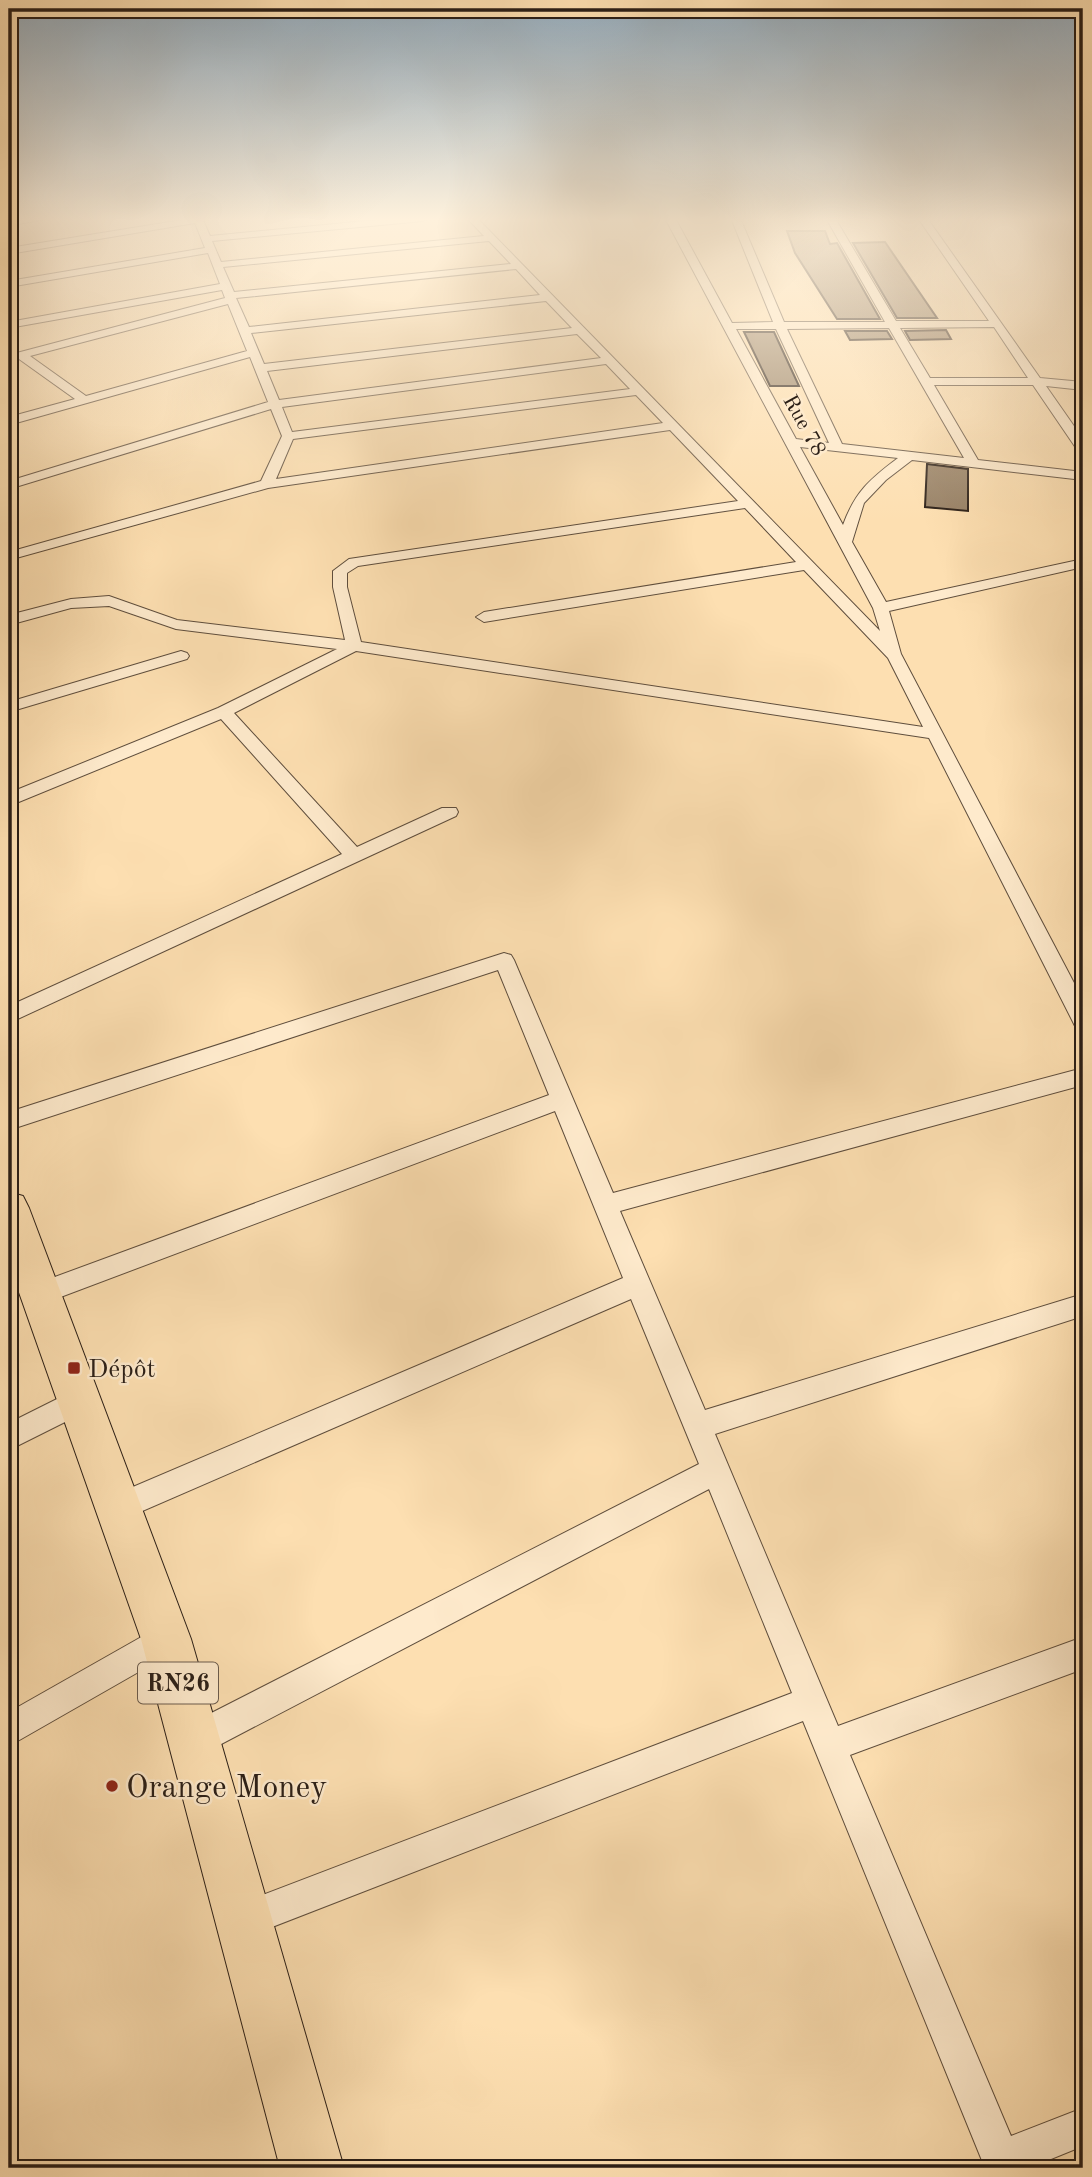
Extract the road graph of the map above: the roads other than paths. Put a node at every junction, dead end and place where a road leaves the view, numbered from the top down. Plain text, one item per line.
1 (47, 320) edge
2 (141, 320) edge
3 (239, 320) edge
4 (349, 320) edge
5 (570, 320) edge
6 (724, 320) edge
7 (778, 320) edge
8 (891, 320) edge
9 (994, 320) edge
10 (893, 323) junction
11 (997, 324) junction
12 (9, 325) edge
13 (780, 325) junction
14 (727, 326) junction
15 (580, 330) junction
16 (244, 331) junction
17 (253, 353) junction
18 (15, 356) edge
19 (609, 360) junction
20 (260, 368) junction
21 (1036, 381) junction
22 (928, 382) junction
23 (1083, 386) edge
24 (639, 391) junction
25 (84, 400) junction
26 (275, 404) junction
27 (9, 421) edge
28 (672, 426) junction
29 (288, 436) junction
30 (791, 442) junction
31 (837, 447) junction
32 (1083, 449) edge
33 (909, 456) junction
34 (974, 464) junction
35 (1083, 477) edge
36 (267, 484) junction
37 (9, 485) edge
38 (747, 503) junction
39 (845, 542) junction
40 (9, 548) edge
41 (25, 552) junction
42 (9, 556) edge
43 (1083, 563) edge
44 (807, 565) junction
45 (881, 608) junction
46 (484, 617) dead end
47 (9, 621) edge
48 (354, 646) junction
49 (181, 656) dead end
50 (895, 656) junction
51 (9, 707) edge
52 (224, 712) junction
53 (935, 734) junction
54 (9, 800) edge
55 (449, 811) dead end
56 (354, 855) junction
57 (1074, 986) edge
58 (9, 1015) edge
59 (1083, 1020) edge
60 (1083, 1076) edge
61 (561, 1100) junction
62 (9, 1121) edge
63 (605, 1205) junction
64 (9, 1208) edge
65 (638, 1284) junction
66 (42, 1293) junction
67 (1083, 1305) edge
68 (79, 1401) junction
69 (696, 1426) junction
70 (9, 1437) edge
71 (715, 1471) junction
72 (117, 1508) junction
73 (166, 1639) junction
74 (1083, 1653) edge
75 (811, 1702) junction
76 (9, 1730) edge
77 (194, 1740) junction
78 (829, 1746) junction
79 (244, 1920) junction
80 (1083, 2127) edge
81 (1003, 2164) edge
82 (313, 2168) edge

1 - 12 street
2 - 18 street
3 - 16 street
4 - 16 street
5 - 15 street
6 - 14 street, Rue 78
7 - 13 street
8 - 10 street
9 - 11 street
10 - 11 street
10 - 13 street
10 - 22 street
11 - 21 street
13 - 14 street
13 - 31 street
14 - 30 street, Rue 78
15 - 19 street
15 - 20 street
16 - 17 street
17 - 20 street
17 - 25 street
18 - 25 street
19 - 24 street
19 - 26 street
20 - 26 street
21 - 22 street
21 - 23 street
21 - 32 street
22 - 34 street
24 - 28 street
24 - 29 street
25 - 27 street
26 - 29 street
26 - 37 street
28 - 36 street
28 - 38 street
29 - 36 street
30 - 31 street
30 - 39 street, Rue 78
31 - 33 street
33 - 34 street
33 - 39 street
34 - 35 street
36 - 41 street
38 - 44 street
38 - 48 street
39 - 45 street, Rue 78
40 - 41 street
41 - 42 street
43 - 45 street
44 - 46 street
44 - 50 street
45 - 50 street, Rue 78
47 - 48 street
48 - 52 street
48 - 53 street
49 - 51 street
50 - 53 street
52 - 54 street
52 - 56 street
53 - 57 street
55 - 56 street
56 - 58 street
57 - 59 street
60 - 63 street
61 - 62 street
61 - 63 street
61 - 66 street
63 - 65 street
64 - 66 main road, RN26
65 - 69 street
65 - 72 street
66 - 68 main road, RN26
67 - 69 street
68 - 70 street
68 - 72 main road, RN26
69 - 71 street
71 - 75 street
71 - 77 street
72 - 73 main road, RN26
73 - 76 street
73 - 77 main road, RN26
74 - 78 street
75 - 78 street
75 - 79 street
77 - 79 main road, RN26
78 - 81 street
79 - 82 main road, RN26
80 - 81 street

